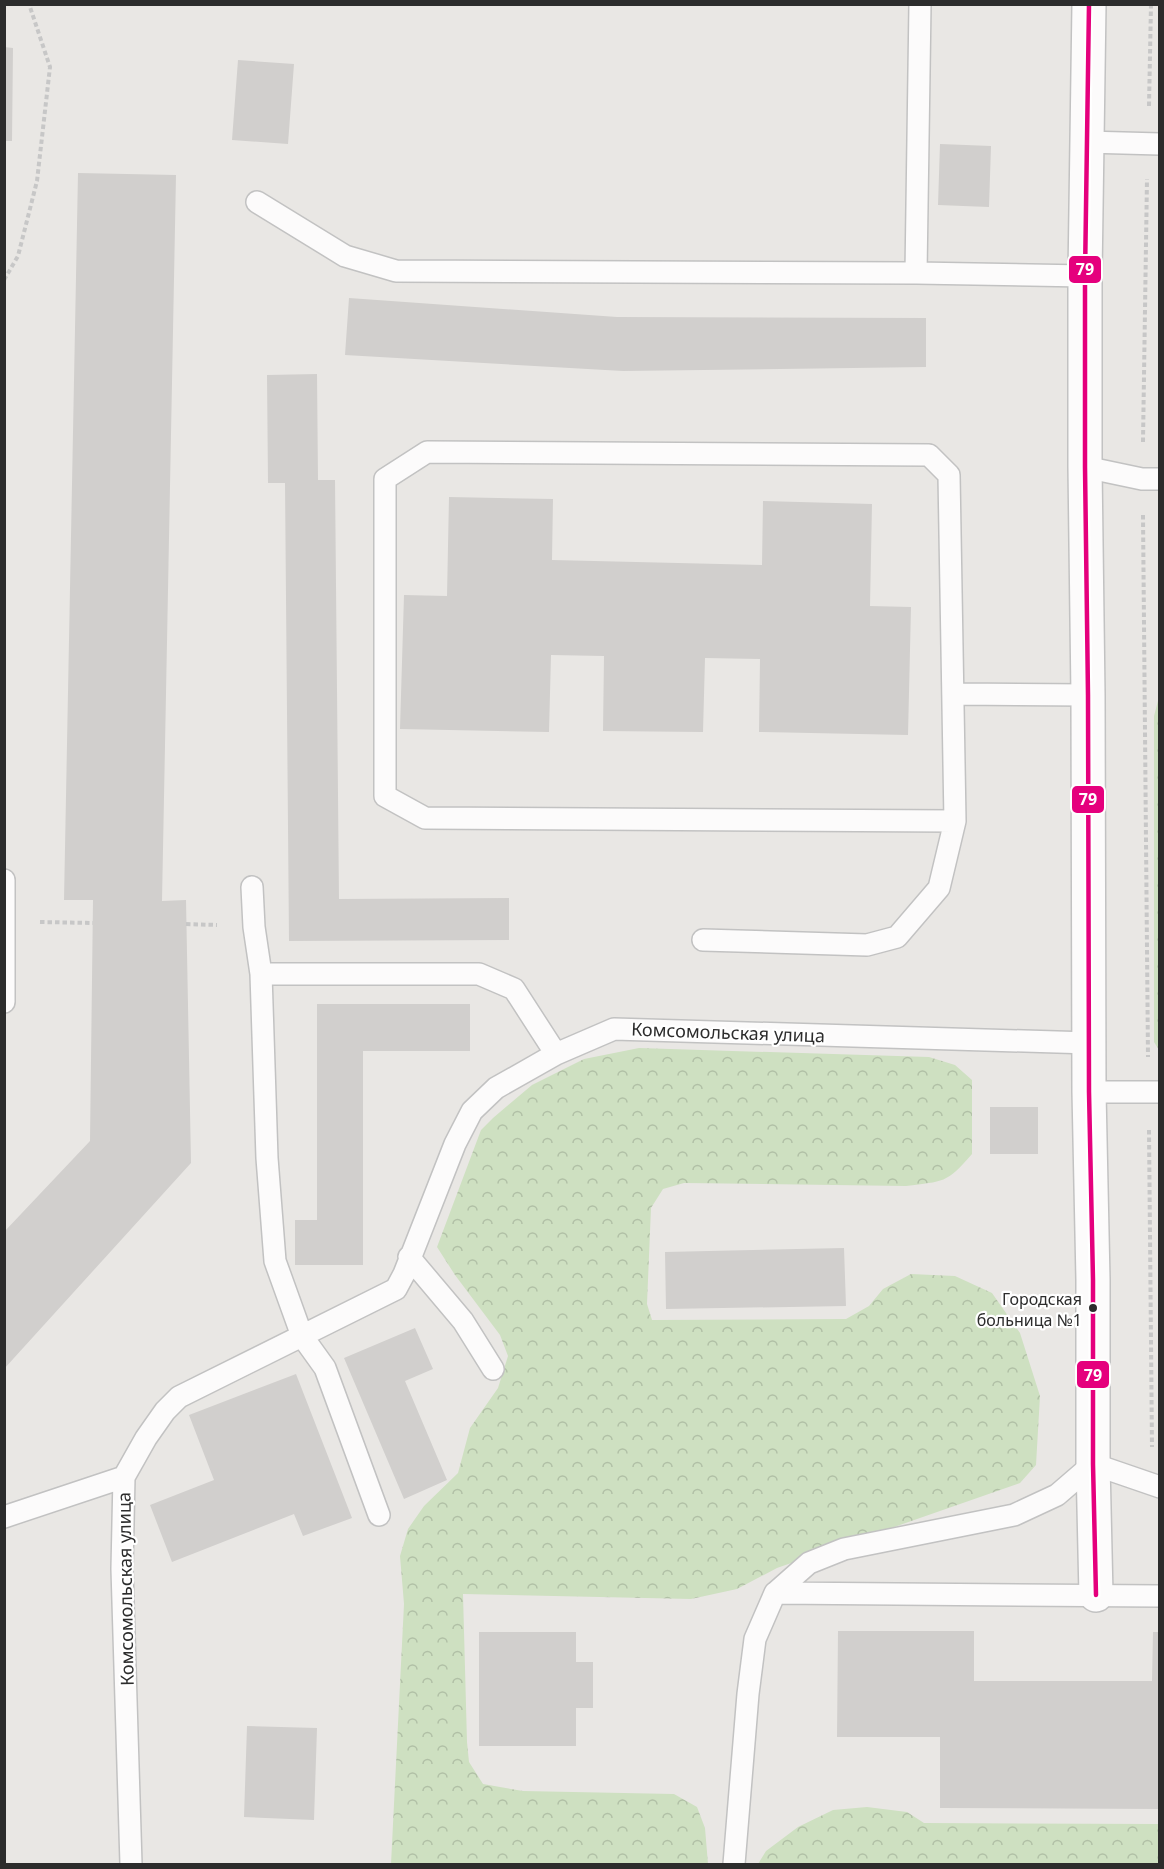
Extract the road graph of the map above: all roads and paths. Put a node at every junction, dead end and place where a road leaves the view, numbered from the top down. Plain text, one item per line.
1 (29, 4) edge
2 (920, 4) edge
3 (1089, 4) edge
4 (1151, 4) edge
5 (1086, 142) junction
6 (1153, 144) edge
7 (257, 202) dead end
8 (916, 273) junction
9 (1085, 276) junction
10 (4, 280) edge
11 (1085, 467) junction
12 (1151, 479) edge
13 (954, 694) junction
14 (1088, 695) junction
15 (956, 821) junction
16 (4, 880) edge
17 (252, 887) dead end
18 (5, 922) edge
19 (93, 923) dead end
20 (703, 940) dead end
21 (261, 975) junction
22 (4, 1002) edge
23 (1090, 1043) junction
24 (556, 1054) junction
25 (1089, 1092) junction
26 (1154, 1092) edge
27 (409, 1257) junction
28 (302, 1336) junction
29 (493, 1369) dead end
30 (1093, 1464) junction
31 (124, 1477) junction
32 (1156, 1485) edge
33 (379, 1515) dead end
34 (4, 1517) edge
35 (774, 1593) junction
36 (1096, 1595) junction
37 (1160, 1596) edge
38 (130, 1864) edge
39 (734, 1864) edge

1 - 10 path
2 - 8 lane
3 - 5 street
4 - 6 path
5 - 6 lane
5 - 9 street
6 - 12 path
7 - 8 lane
8 - 9 lane
9 - 11 street
11 - 12 lane
11 - 14 street
12 - 26 path
13 - 14 lane
13 - 15 lane
13 - 15 lane
14 - 23 street
15 - 20 lane
16 - 18 lane
17 - 21 lane
18 - 19 path
18 - 22 lane
21 - 24 lane
21 - 28 lane
23 - 24 lane, Комсомольская улица
23 - 25 street
24 - 27 lane, Комсомольская улица
25 - 26 lane
25 - 30 street
26 - 32 path
27 - 28 lane, Комсомольская улица
27 - 29 lane
28 - 31 lane, Комсомольская улица
28 - 33 lane
30 - 32 lane
30 - 35 lane
30 - 36 street
31 - 34 lane
31 - 38 lane, Комсомольская улица
35 - 36 lane
35 - 39 lane
36 - 37 lane

